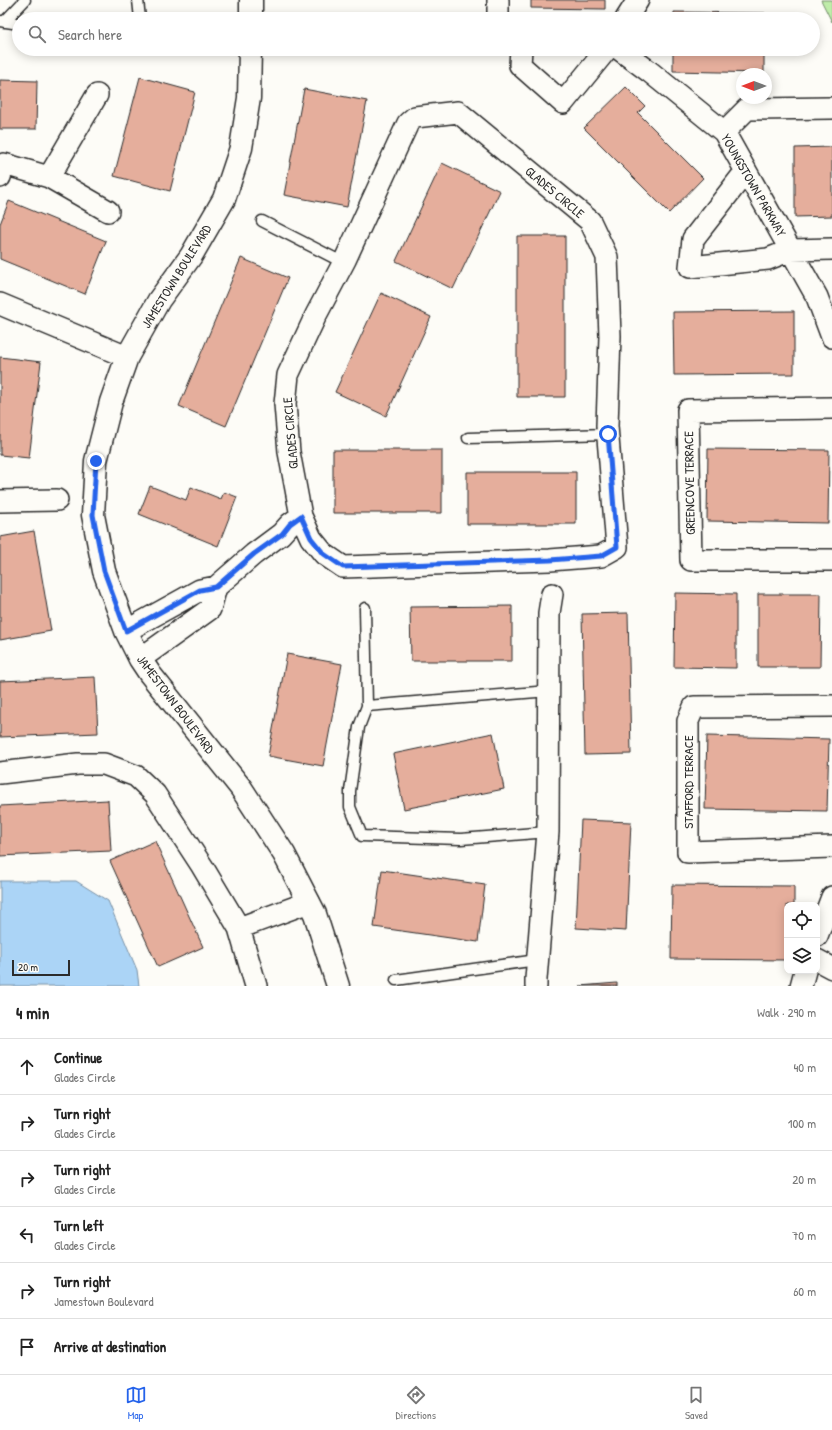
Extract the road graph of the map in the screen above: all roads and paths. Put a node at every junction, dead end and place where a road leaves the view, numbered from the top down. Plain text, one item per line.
1 (25, 0) edge
2 (138, 0) edge
3 (251, 0) edge
4 (498, 0) edge
5 (638, 0) edge
6 (12, 12) edge
7 (12, 12) edge
8 (139, 12) edge
9 (251, 12) edge
10 (498, 12) edge
11 (630, 12) edge
12 (2, 22) edge
13 (12, 23) edge
14 (250, 56) edge
15 (521, 56) edge
16 (601, 56) edge
17 (628, 56) edge
18 (97, 95) dead end
19 (832, 108) edge
20 (724, 132) junction
21 (1, 168) edge
22 (746, 171) junction
23 (49, 178) junction
24 (108, 211) dead end
25 (262, 221) dead end
26 (832, 249) edge
27 (791, 250) junction
28 (344, 263) junction
29 (0, 304) edge
30 (832, 337) edge
31 (127, 357) junction
32 (832, 408) edge
33 (608, 434) junction
34 (468, 438) dead end
35 (57, 500) dead end
36 (0, 501) edge
37 (301, 516) junction
38 (832, 560) edge
39 (216, 587) junction
40 (552, 594) dead end
41 (365, 608) dead end
42 (126, 631) junction
43 (140, 659) junction
44 (549, 691) junction
45 (367, 706) junction
46 (832, 706) edge
47 (0, 773) edge
48 (548, 832) junction
49 (832, 847) edge
50 (832, 897) edge
51 (309, 902) junction
52 (239, 928) junction
53 (820, 928) edge
54 (537, 960) junction
55 (820, 962) edge
56 (832, 968) edge
57 (804, 974) edge
58 (396, 980) dead end
59 (256, 986) edge
60 (338, 986) edge
61 (536, 986) edge
62 (800, 986) edge

1 - 6 lane
2 - 8 lane
3 - 9 street
4 - 10 street
5 - 11 street
7 - 12 lane
12 - 13 lane
14 - 31 street, JAMESTOWN BOULEVARD
15 - 16 street
17 - 20 street, YOUNGSTOWN PARKWAY
18 - 23 street
19 - 20 street
20 - 22 street, YOUNGSTOWN PARKWAY
21 - 23 street
22 - 27 street, YOUNGSTOWN PARKWAY
22 - 27 street
23 - 24 street
25 - 28 lane
26 - 27 street
27 - 30 street, YOUNGSTOWN PARKWAY
28 - 33 street, GLADES CIRCLE
28 - 37 street, GLADES CIRCLE
29 - 31 street
31 - 42 street, JAMESTOWN BOULEVARD
32 - 38 street, GREENCOVE TERRACE
33 - 34 lane
33 - 37 street, GLADES CIRCLE
35 - 36 street
37 - 39 street
39 - 42 street
39 - 43 street
40 - 44 street
41 - 45 lane
42 - 43 street, JAMESTOWN BOULEVARD
43 - 51 street, JAMESTOWN BOULEVARD
44 - 45 lane
44 - 48 street
45 - 48 lane
46 - 49 street, STAFFORD TERRACE
47 - 52 street
48 - 54 street
50 - 53 street
51 - 52 street
51 - 60 street, JAMESTOWN BOULEVARD
52 - 59 street
54 - 58 lane
54 - 61 street
55 - 56 street
57 - 62 street

